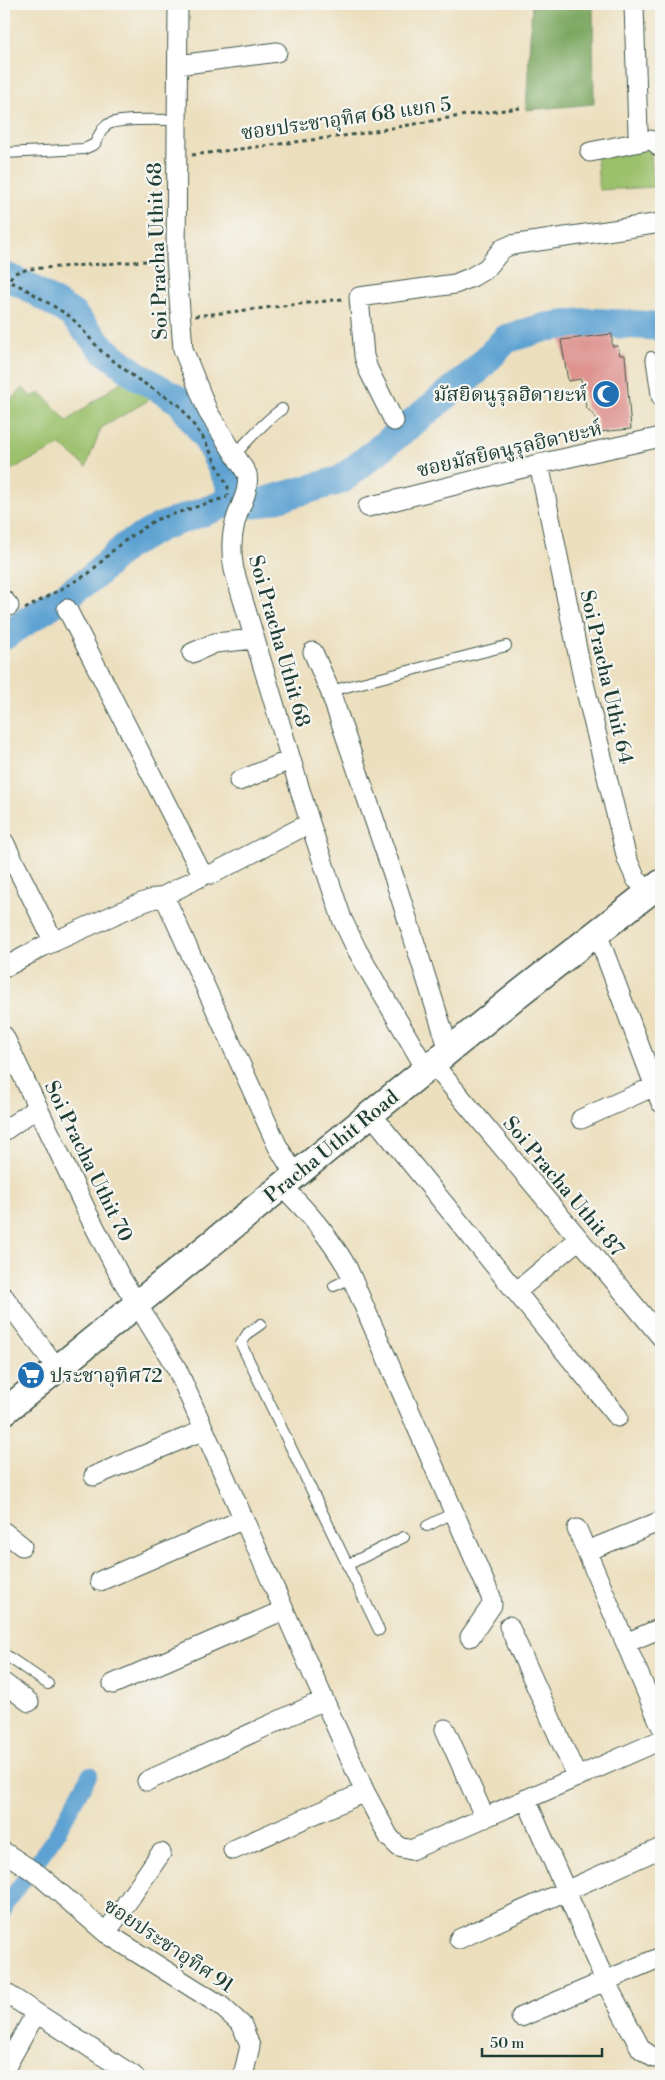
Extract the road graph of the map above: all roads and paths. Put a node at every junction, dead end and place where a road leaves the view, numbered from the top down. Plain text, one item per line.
1 (178, 4) edge
2 (286, 4) edge
3 (298, 4) edge
4 (634, 4) edge
5 (277, 52) dead end
6 (178, 65) junction
7 (520, 108) dead end
8 (177, 120) junction
9 (638, 133) dead end
10 (661, 148) edge
11 (590, 152) dead end
12 (4, 153) edge
13 (177, 157) junction
14 (661, 223) edge
15 (176, 259) junction
16 (4, 279) edge
17 (5, 285) edge
18 (359, 297) junction
19 (181, 318) junction
20 (651, 357) dead end
21 (661, 405) edge
22 (282, 409) dead end
23 (394, 421) dead end
24 (661, 437) edge
25 (235, 454) junction
26 (538, 464) junction
27 (243, 490) junction
28 (228, 496) junction
29 (368, 507) dead end
30 (11, 606) edge
31 (67, 609) dead end
32 (255, 639) junction
33 (506, 646) dead end
34 (313, 652) dead end
35 (192, 653) dead end
36 (330, 692) junction
37 (290, 760) junction
38 (239, 781) dead end
39 (310, 823) junction
40 (4, 842) edge
41 (206, 874) junction
42 (656, 888) edge
43 (160, 898) junction
44 (597, 933) junction
45 (54, 942) junction
46 (4, 968) edge
47 (4, 1036) edge
48 (436, 1061) junction
49 (658, 1094) edge
50 (38, 1107) junction
51 (371, 1114) junction
52 (581, 1119) dead end
53 (4, 1131) edge
54 (289, 1181) junction
55 (579, 1239) junction
56 (352, 1278) junction
57 (334, 1286) dead end
58 (516, 1292) junction
59 (4, 1298) edge
60 (137, 1303) junction
61 (261, 1324) dead end
62 (661, 1337) edge
63 (57, 1368) junction
64 (4, 1412) edge
65 (618, 1417) dead end
66 (204, 1430) junction
67 (94, 1476) dead end
68 (453, 1513) junction
69 (244, 1519) junction
70 (661, 1521) edge
71 (427, 1526) dead end
72 (578, 1529) dead end
73 (4, 1532) edge
74 (404, 1537) dead end
75 (22, 1546) dead end
76 (587, 1552) junction
77 (348, 1565) junction
78 (100, 1581) dead end
79 (284, 1610) junction
80 (509, 1626) dead end
81 (661, 1628) edge
82 (379, 1630) dead end
83 (470, 1637) dead end
84 (626, 1643) junction
85 (4, 1654) edge
86 (4, 1683) edge
87 (48, 1684) dead end
88 (113, 1684) dead end
89 (324, 1700) junction
90 (30, 1702) dead end
91 (661, 1726) edge
92 (445, 1729) dead end
93 (661, 1740) edge
94 (577, 1777) junction
95 (147, 1781) dead end
96 (365, 1792) junction
97 (526, 1799) junction
98 (485, 1818) junction
99 (661, 1848) edge
100 (233, 1850) dead end
101 (161, 1853) dead end
102 (10, 1857) edge
103 (566, 1891) junction
104 (106, 1932) junction
105 (459, 1939) dead end
106 (661, 1957) edge
107 (605, 1981) junction
108 (4, 1992) edge
109 (36, 2013) junction
110 (521, 2017) dead end
111 (661, 2058) edge
112 (4, 2070) edge
113 (131, 2076) edge
114 (243, 2076) edge

1 - 6 street, Soi Pracha Uthit 68
2 - 3 path
4 - 9 street
5 - 6 street
6 - 8 street, Soi Pracha Uthit 68
7 - 13 path, ซอยประชาอุทิศ 68 แยก 5
8 - 12 lane
8 - 13 street, Soi Pracha Uthit 68
10 - 11 street
13 - 15 street, Soi Pracha Uthit 68
14 - 18 street
15 - 17 path
15 - 19 street, Soi Pracha Uthit 68
16 - 28 path, bridge
18 - 19 path
18 - 23 street
19 - 25 street, Soi Pracha Uthit 68
20 - 21 lane
22 - 25 lane
24 - 26 street, ซอยมัสยิดนูรุลฮิดายะห์
25 - 27 street, Soi Pracha Uthit 68
26 - 29 street, ซอยมัสยิดนูรุลฮิดายะห์
26 - 42 street, Soi Pracha Uthit 64
27 - 28 path
27 - 32 street, Soi Pracha Uthit 68
28 - 30 path
31 - 41 street
32 - 35 street
32 - 37 street, Soi Pracha Uthit 68
33 - 36 lane
34 - 36 street
36 - 48 street
37 - 38 street
37 - 39 street, Soi Pracha Uthit 68
39 - 41 street
39 - 48 street, Soi Pracha Uthit 68
40 - 45 street
41 - 43 street
42 - 44 main road, Pracha Uthit Road
43 - 45 street
43 - 54 street
44 - 48 main road, Pracha Uthit Road
44 - 49 street
45 - 46 street
47 - 50 street, Soi Pracha Uthit 70
48 - 51 main road, Pracha Uthit Road
48 - 55 street, Soi Pracha Uthit 87
49 - 52 street
50 - 53 street
50 - 60 street, Soi Pracha Uthit 70
51 - 54 main road, Pracha Uthit Road
51 - 58 street
54 - 56 street
54 - 60 main road, Pracha Uthit Road
55 - 58 street
55 - 62 street, Soi Pracha Uthit 87
56 - 57 lane
56 - 68 street
58 - 65 street
59 - 63 street
60 - 63 main road, Pracha Uthit Road
60 - 66 street, Soi Pracha Uthit 70
61 - 77 lane
63 - 64 main road, Pracha Uthit Road
66 - 67 street
66 - 69 street, Soi Pracha Uthit 70
68 - 71 lane
68 - 83 street
69 - 78 street
69 - 79 street, Soi Pracha Uthit 70
70 - 76 street
72 - 76 street
73 - 75 street
74 - 77 lane
76 - 84 street
77 - 82 lane
79 - 88 street
79 - 89 street, Soi Pracha Uthit 70
80 - 94 street
81 - 84 street
84 - 91 street
85 - 87 lane
86 - 90 street
89 - 95 street
89 - 96 street, Soi Pracha Uthit 70
92 - 98 street
93 - 94 street
94 - 97 street
96 - 98 street, Soi Pracha Uthit 70
96 - 100 street
97 - 98 street
97 - 103 street
99 - 103 street
101 - 104 street
102 - 104 street, ซอยประชาอุทิศ 91
103 - 105 street
103 - 107 street
104 - 114 street, ซอยประชาอุทิศ 91
106 - 107 street
107 - 110 street
107 - 111 street
108 - 109 street
109 - 112 street
109 - 113 street

